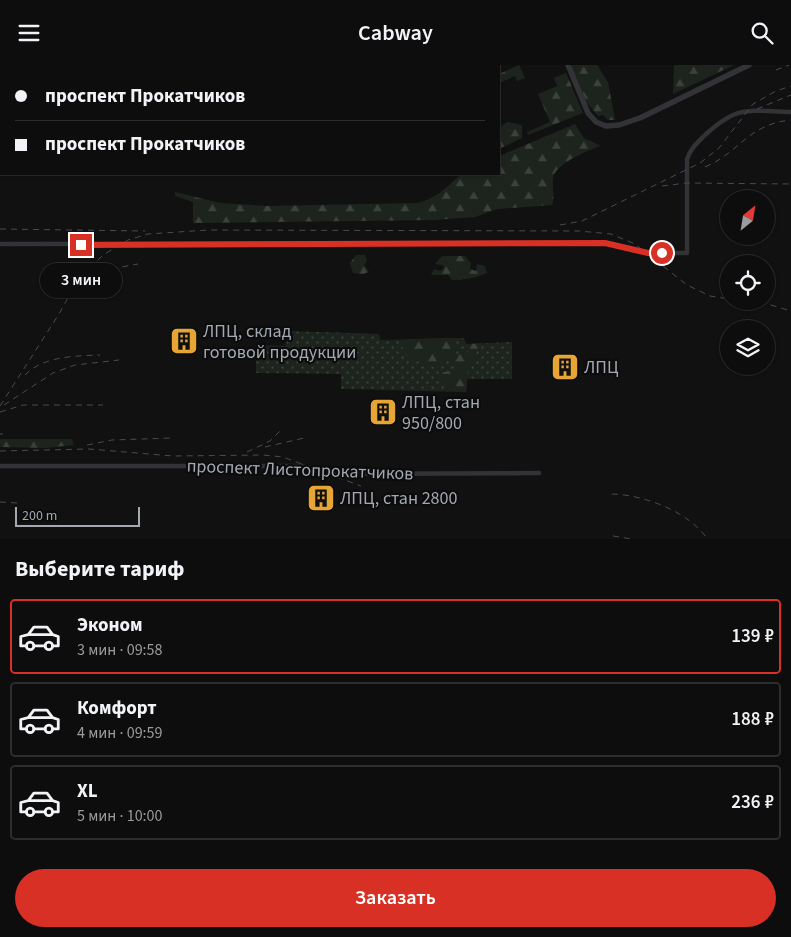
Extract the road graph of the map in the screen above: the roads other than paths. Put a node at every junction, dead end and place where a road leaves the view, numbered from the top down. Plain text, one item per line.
1 (568, 65) edge
2 (749, 65) edge
3 (791, 112) edge
4 (0, 244) edge
5 (0, 466) edge
6 (539, 473) dead end

1 - 2 street
3 - 4 street
5 - 6 street, проспект Листопрокатчиков

